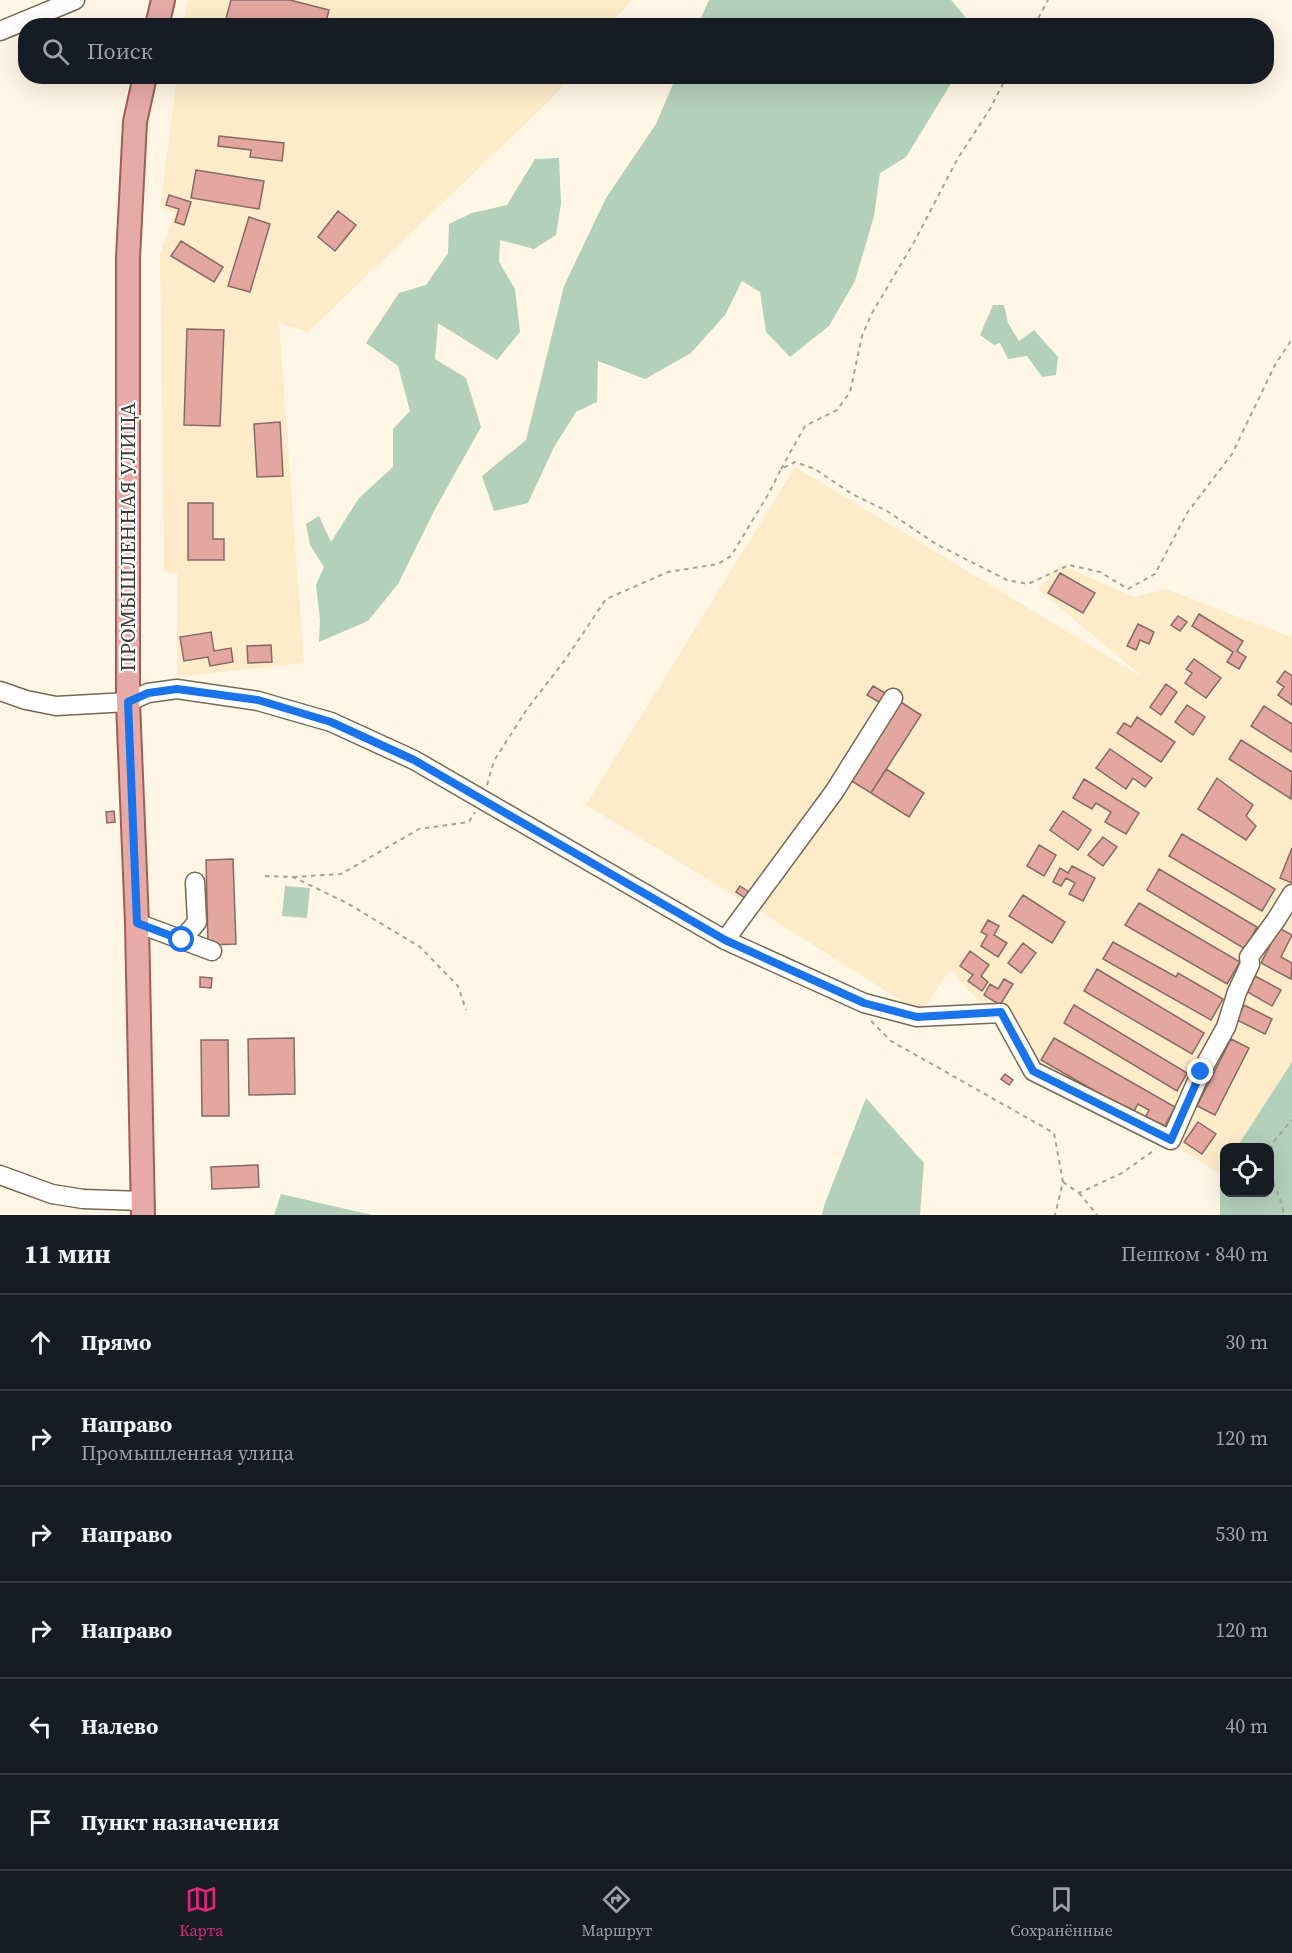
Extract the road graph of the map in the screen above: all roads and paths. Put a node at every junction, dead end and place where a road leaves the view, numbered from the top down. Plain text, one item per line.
1 (75, 0) edge
2 (163, 0) edge
3 (1048, 0) edge
4 (31, 18) edge
5 (159, 18) edge
6 (1038, 18) edge
7 (18, 24) edge
8 (0, 31) edge
9 (143, 84) edge
10 (1003, 84) edge
11 (1292, 339) edge
12 (781, 469) junction
13 (0, 691) edge
14 (893, 698) dead end
15 (128, 702) junction
16 (482, 800) junction
17 (265, 876) dead end
18 (293, 877) junction
19 (195, 882) dead end
20 (1292, 894) edge
21 (137, 923) junction
22 (182, 940) junction
23 (725, 940) junction
24 (212, 951) dead end
25 (466, 1010) dead end
26 (867, 1017) dead end
27 (1292, 1119) edge
28 (1171, 1140) junction
29 (1273, 1143) edge
30 (0, 1175) edge
31 (1063, 1182) junction
32 (1274, 1186) edge
33 (1079, 1193) junction
34 (142, 1208) edge
35 (1055, 1215) edge
36 (1097, 1215) edge
37 (1283, 1215) edge

1 - 4 street
2 - 5 main road
3 - 6 path
7 - 8 street
9 - 15 main road, ПРОМЫШЛЕННАЯ УЛИЦА
10 - 12 path
11 - 12 path
12 - 16 path
13 - 15 street
14 - 23 street
15 - 16 street
15 - 21 main road, ПРОМЫШЛЕННАЯ УЛИЦА
16 - 18 path
16 - 23 street
17 - 18 path
18 - 25 path
19 - 22 street
20 - 28 street
21 - 22 street
21 - 34 main road, ПРОМЫШЛЕННАЯ УЛИЦА
22 - 24 street
23 - 28 street
26 - 31 path
27 - 29 path
28 - 33 path
30 - 34 street
31 - 33 path
31 - 35 path
32 - 37 path
33 - 36 path

